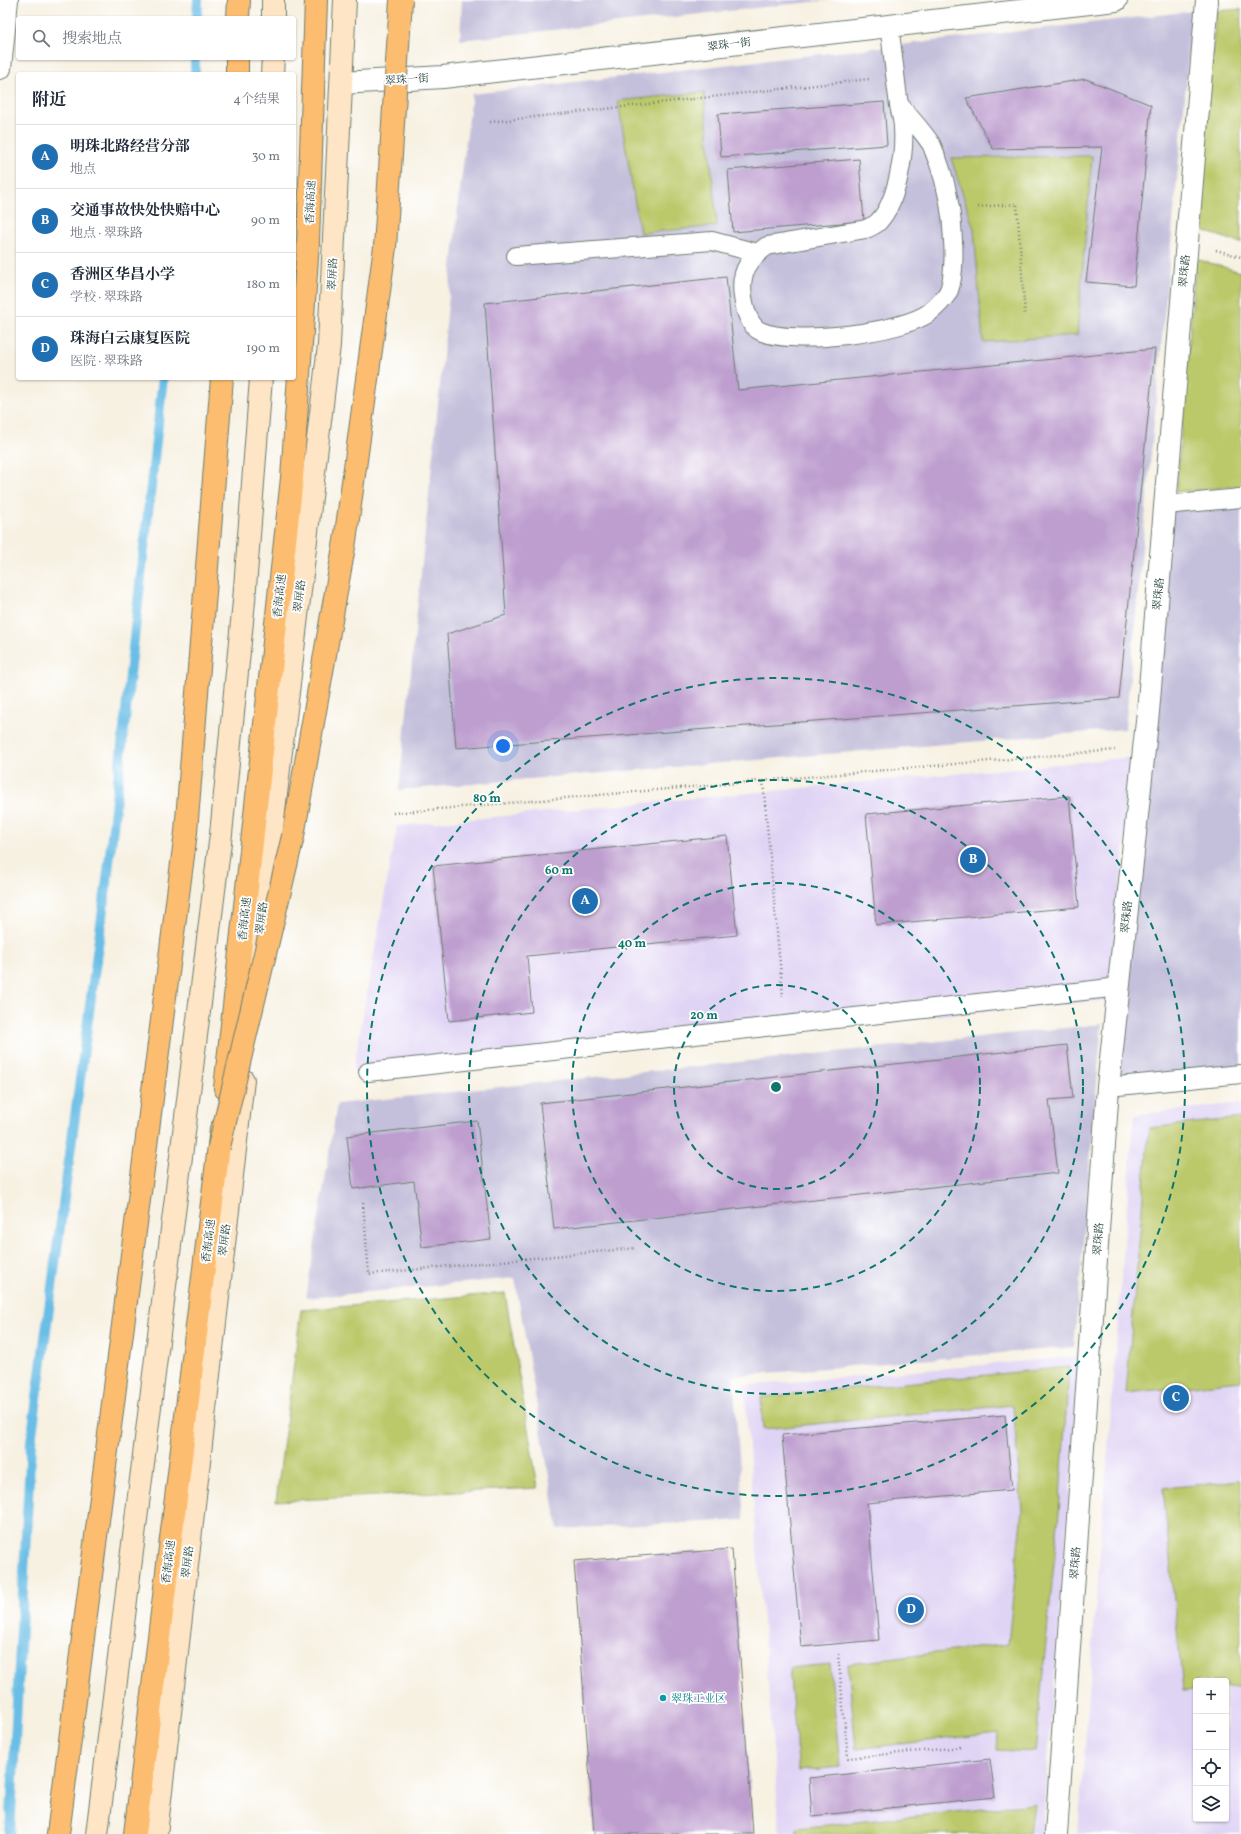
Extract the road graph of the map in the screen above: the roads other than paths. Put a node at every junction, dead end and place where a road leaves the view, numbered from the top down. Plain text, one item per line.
1 (7, 0) edge
2 (239, 0) edge
3 (273, 0) edge
4 (316, 0) edge
5 (345, 0) edge
6 (401, 0) edge
7 (1116, 0) edge
8 (1207, 0) edge
9 (1000, 6) edge
10 (238, 16) edge
11 (273, 16) edge
12 (889, 26) junction
13 (238, 60) edge
14 (273, 60) edge
15 (0, 68) edge
16 (237, 72) edge
17 (272, 72) edge
18 (342, 83) junction
19 (899, 104) junction
20 (757, 253) junction
21 (516, 256) dead end
22 (222, 380) edge
23 (261, 380) edge
24 (1241, 498) edge
25 (1165, 506) junction
26 (1119, 987) junction
27 (368, 1072) dead end
28 (1241, 1074) edge
29 (1108, 1087) junction
30 (219, 1147) junction
31 (58, 1834) edge
32 (97, 1834) edge
33 (135, 1834) edge
34 (156, 1834) edge
35 (1056, 1834) edge

1 - 15 street
2 - 10 highway
3 - 11 main road
4 - 30 highway, 香海高速, bridge
5 - 18 main road, 翠屏路
6 - 30 highway, bridge
7 - 9 street, 翠珠一街
8 - 25 street, 翠珠路
9 - 12 street, 翠珠一街
12 - 18 street, 翠珠一街
12 - 19 lane
13 - 16 highway
14 - 17 main road
18 - 34 main road, 翠屏路
19 - 20 lane
19 - 20 lane
20 - 21 lane
22 - 31 highway
23 - 32 main road
24 - 25 lane
25 - 26 street, 翠珠路
26 - 27 lane
26 - 29 street, 翠珠路
28 - 29 lane
29 - 35 street, 翠珠路
30 - 33 highway, 香海高速

